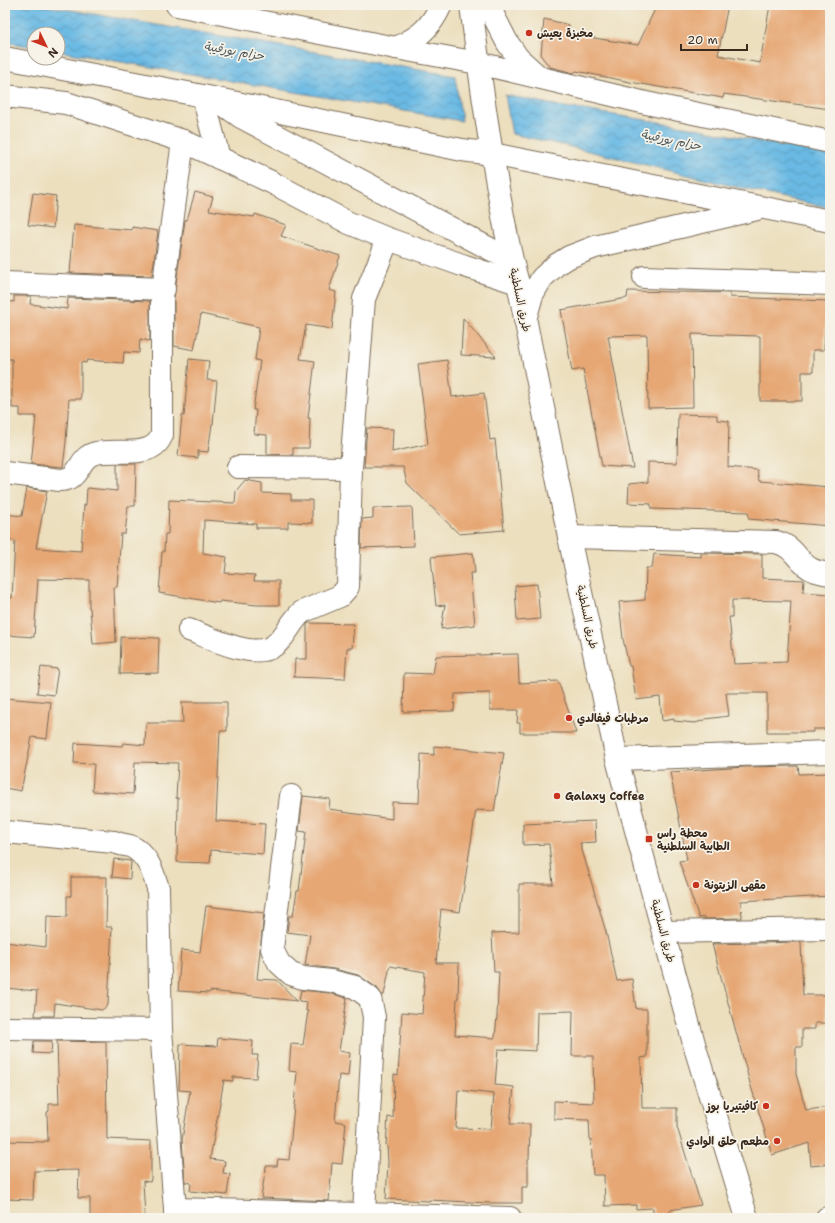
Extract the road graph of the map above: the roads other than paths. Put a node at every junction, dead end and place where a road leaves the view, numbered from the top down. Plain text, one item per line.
1 (177, 5) edge
2 (441, 5) edge
3 (471, 5) edge
4 (488, 5) edge
5 (396, 48) junction
6 (5, 58) edge
7 (478, 64) junction
8 (540, 78) junction
9 (5, 96) edge
10 (209, 97) junction
11 (183, 141) junction
12 (830, 142) edge
13 (492, 154) junction
14 (219, 158) junction
15 (764, 208) junction
16 (830, 221) edge
17 (388, 239) junction
18 (511, 260) junction
19 (644, 277) dead end
20 (5, 282) edge
21 (518, 283) junction
22 (830, 284) edge
23 (164, 289) junction
24 (525, 320) junction
25 (238, 467) dead end
26 (351, 468) junction
27 (5, 473) edge
28 (569, 537) junction
29 (830, 574) edge
30 (188, 630) dead end
31 (830, 752) edge
32 (618, 759) junction
33 (291, 796) dead end
34 (5, 832) edge
35 (830, 929) edge
36 (663, 932) junction
37 (5, 1028) edge
38 (161, 1030) junction
39 (175, 1213) edge
40 (364, 1214) junction
41 (510, 1218) edge
42 (747, 1218) edge
43 (827, 1218) edge
44 (830, 1218) edge

1 - 5 main road
2 - 5 main road
3 - 7 main road, طريق السلطنية
4 - 8 main road
5 - 7 main road
6 - 10 main road
7 - 8 main road
7 - 13 main road, طريق السلطنية
8 - 12 main road
9 - 11 main road
10 - 13 main road
10 - 14 main road
10 - 18 main road
11 - 14 main road
11 - 23 main road
13 - 15 main road
13 - 18 main road, طريق السلطنية
14 - 17 main road
15 - 16 main road
15 - 24 main road
17 - 21 main road
17 - 26 main road
18 - 21 main road, طريق السلطنية
19 - 22 main road
20 - 23 main road
21 - 24 main road, طريق السلطنية
23 - 27 main road
24 - 28 main road, طريق السلطنية
25 - 26 main road
26 - 30 main road
28 - 29 main road
28 - 32 main road, طريق السلطنية
31 - 32 main road
32 - 36 main road, طريق السلطنية
33 - 40 main road
34 - 38 main road
35 - 36 main road
36 - 42 main road, طريق السلطنية
37 - 38 main road
38 - 39 main road
39 - 40 main road
40 - 41 main road
43 - 44 main road

